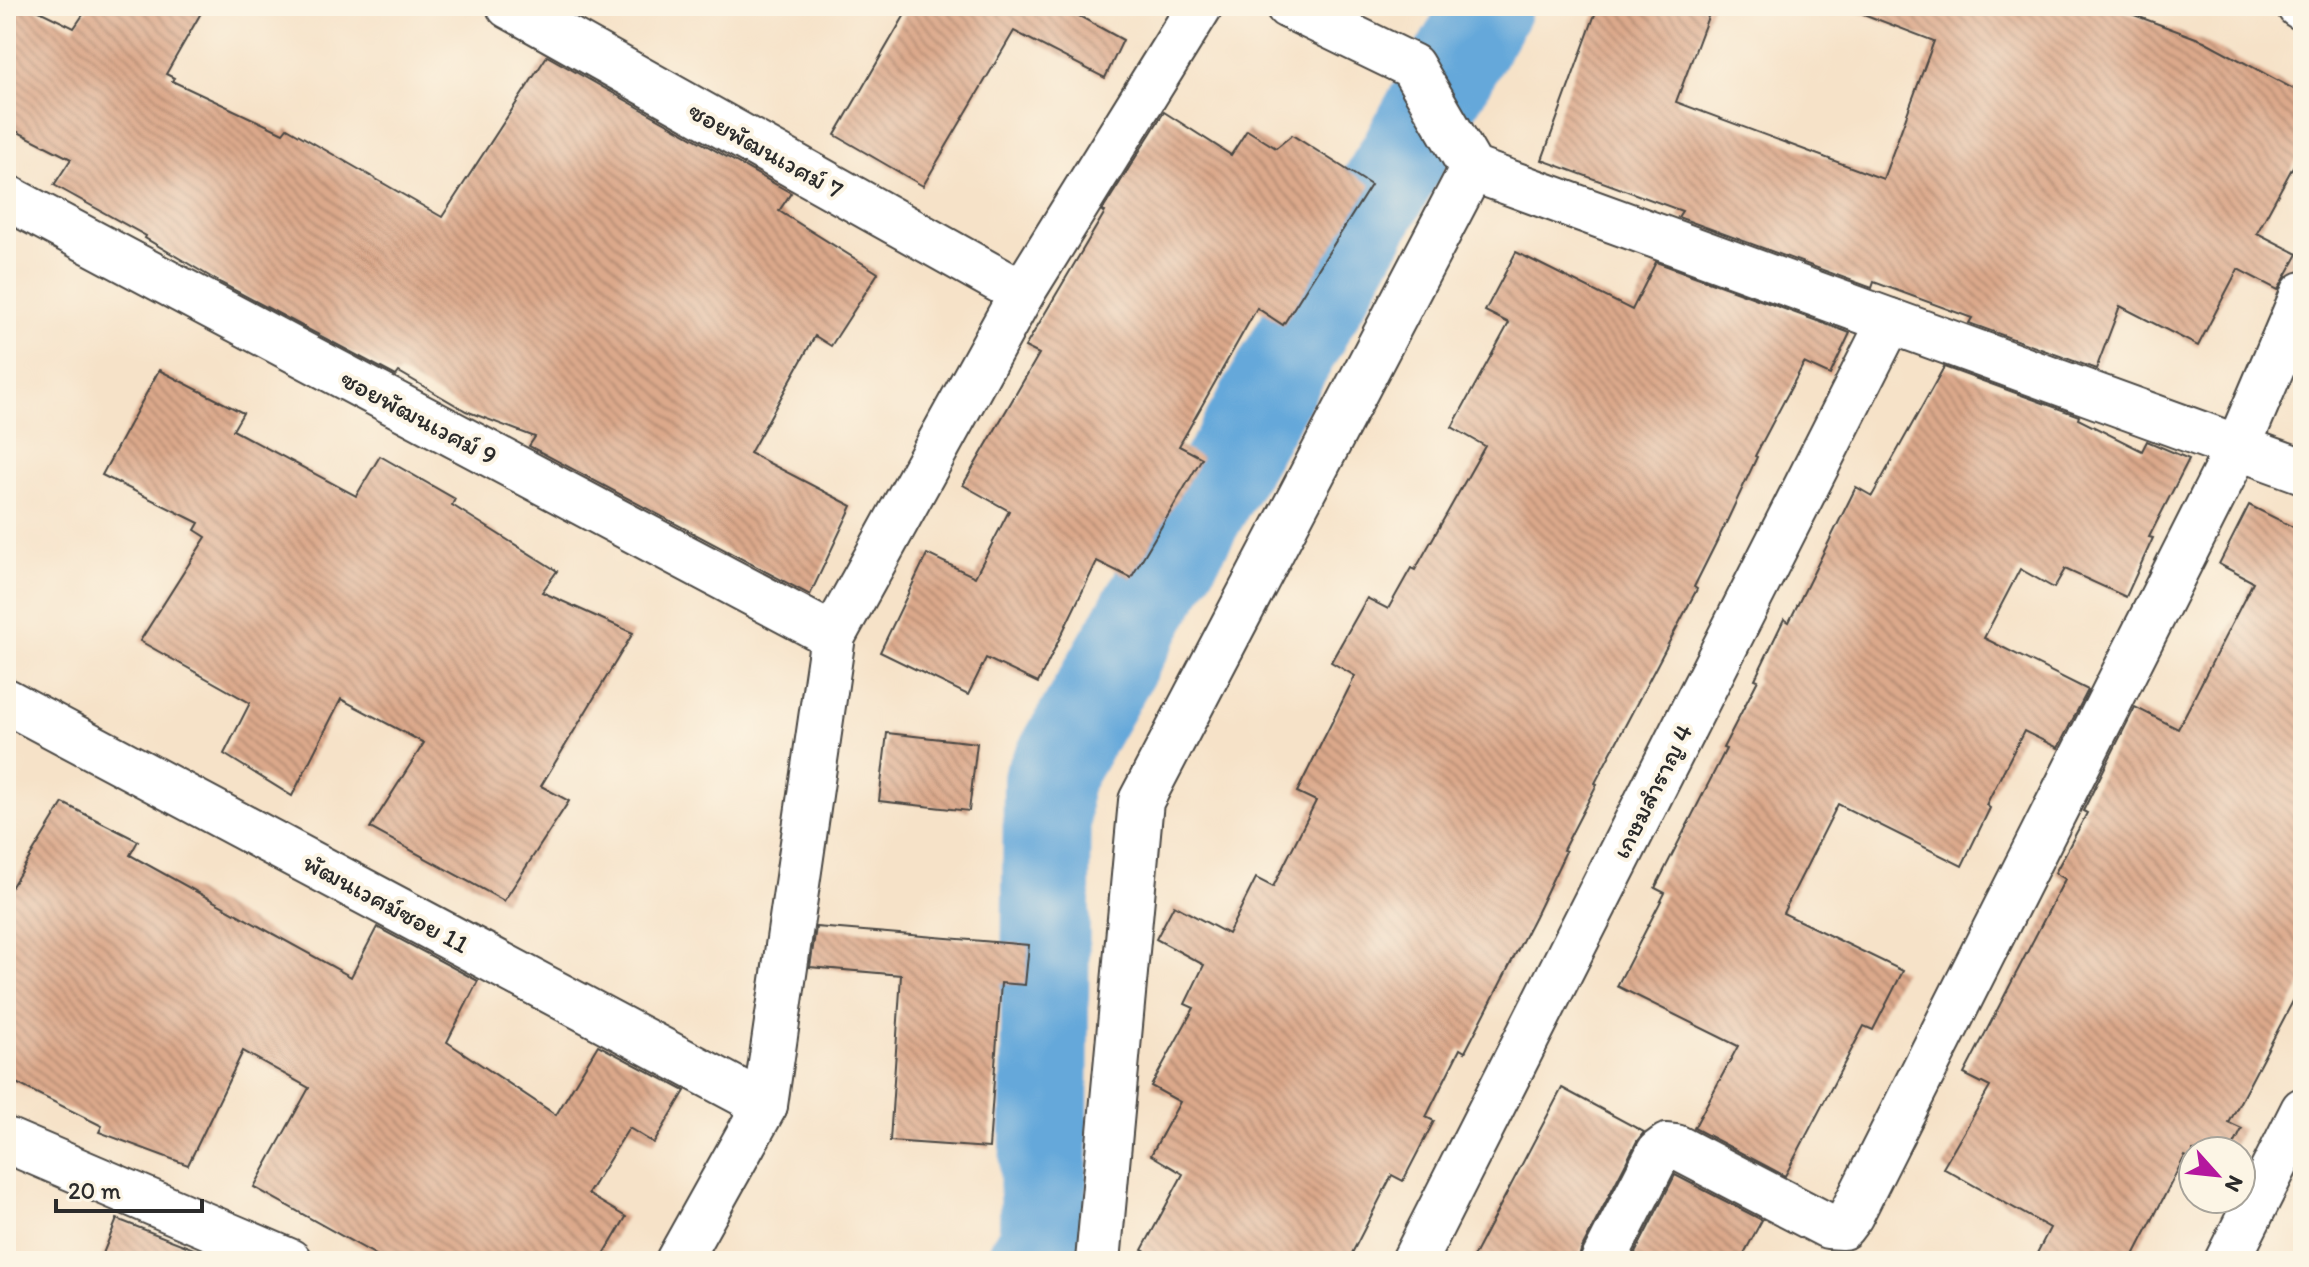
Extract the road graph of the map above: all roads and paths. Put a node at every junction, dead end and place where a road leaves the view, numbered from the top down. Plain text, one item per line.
1 (509, 6) edge
2 (1200, 6) edge
3 (1288, 6) edge
4 (1472, 169) junction
5 (6, 197) edge
6 (1022, 293) junction
7 (2303, 294) edge
8 (1890, 321) junction
9 (2238, 447) junction
10 (2303, 471) edge
11 (833, 636) junction
12 (6, 701) edge
13 (765, 1105) junction
14 (2303, 1110) edge
15 (6, 1140) edge
16 (289, 1261) edge
17 (678, 1261) edge
18 (1098, 1261) edge
19 (1414, 1261) edge
20 (1603, 1261) edge
21 (2227, 1261) edge

1 - 6 street, ซอยพัฒนเวศม์ 7
2 - 6 street
3 - 4 street
4 - 8 street
4 - 18 street
5 - 11 street, ซอยพัฒนเวศม์ 9
6 - 11 street
7 - 9 street
8 - 9 street
8 - 19 street, เกษมสำราญ 4
9 - 10 street
9 - 20 street
11 - 13 street
12 - 13 street, พัฒนเวศม์ซอย 11
13 - 17 street
14 - 21 street
15 - 16 street

